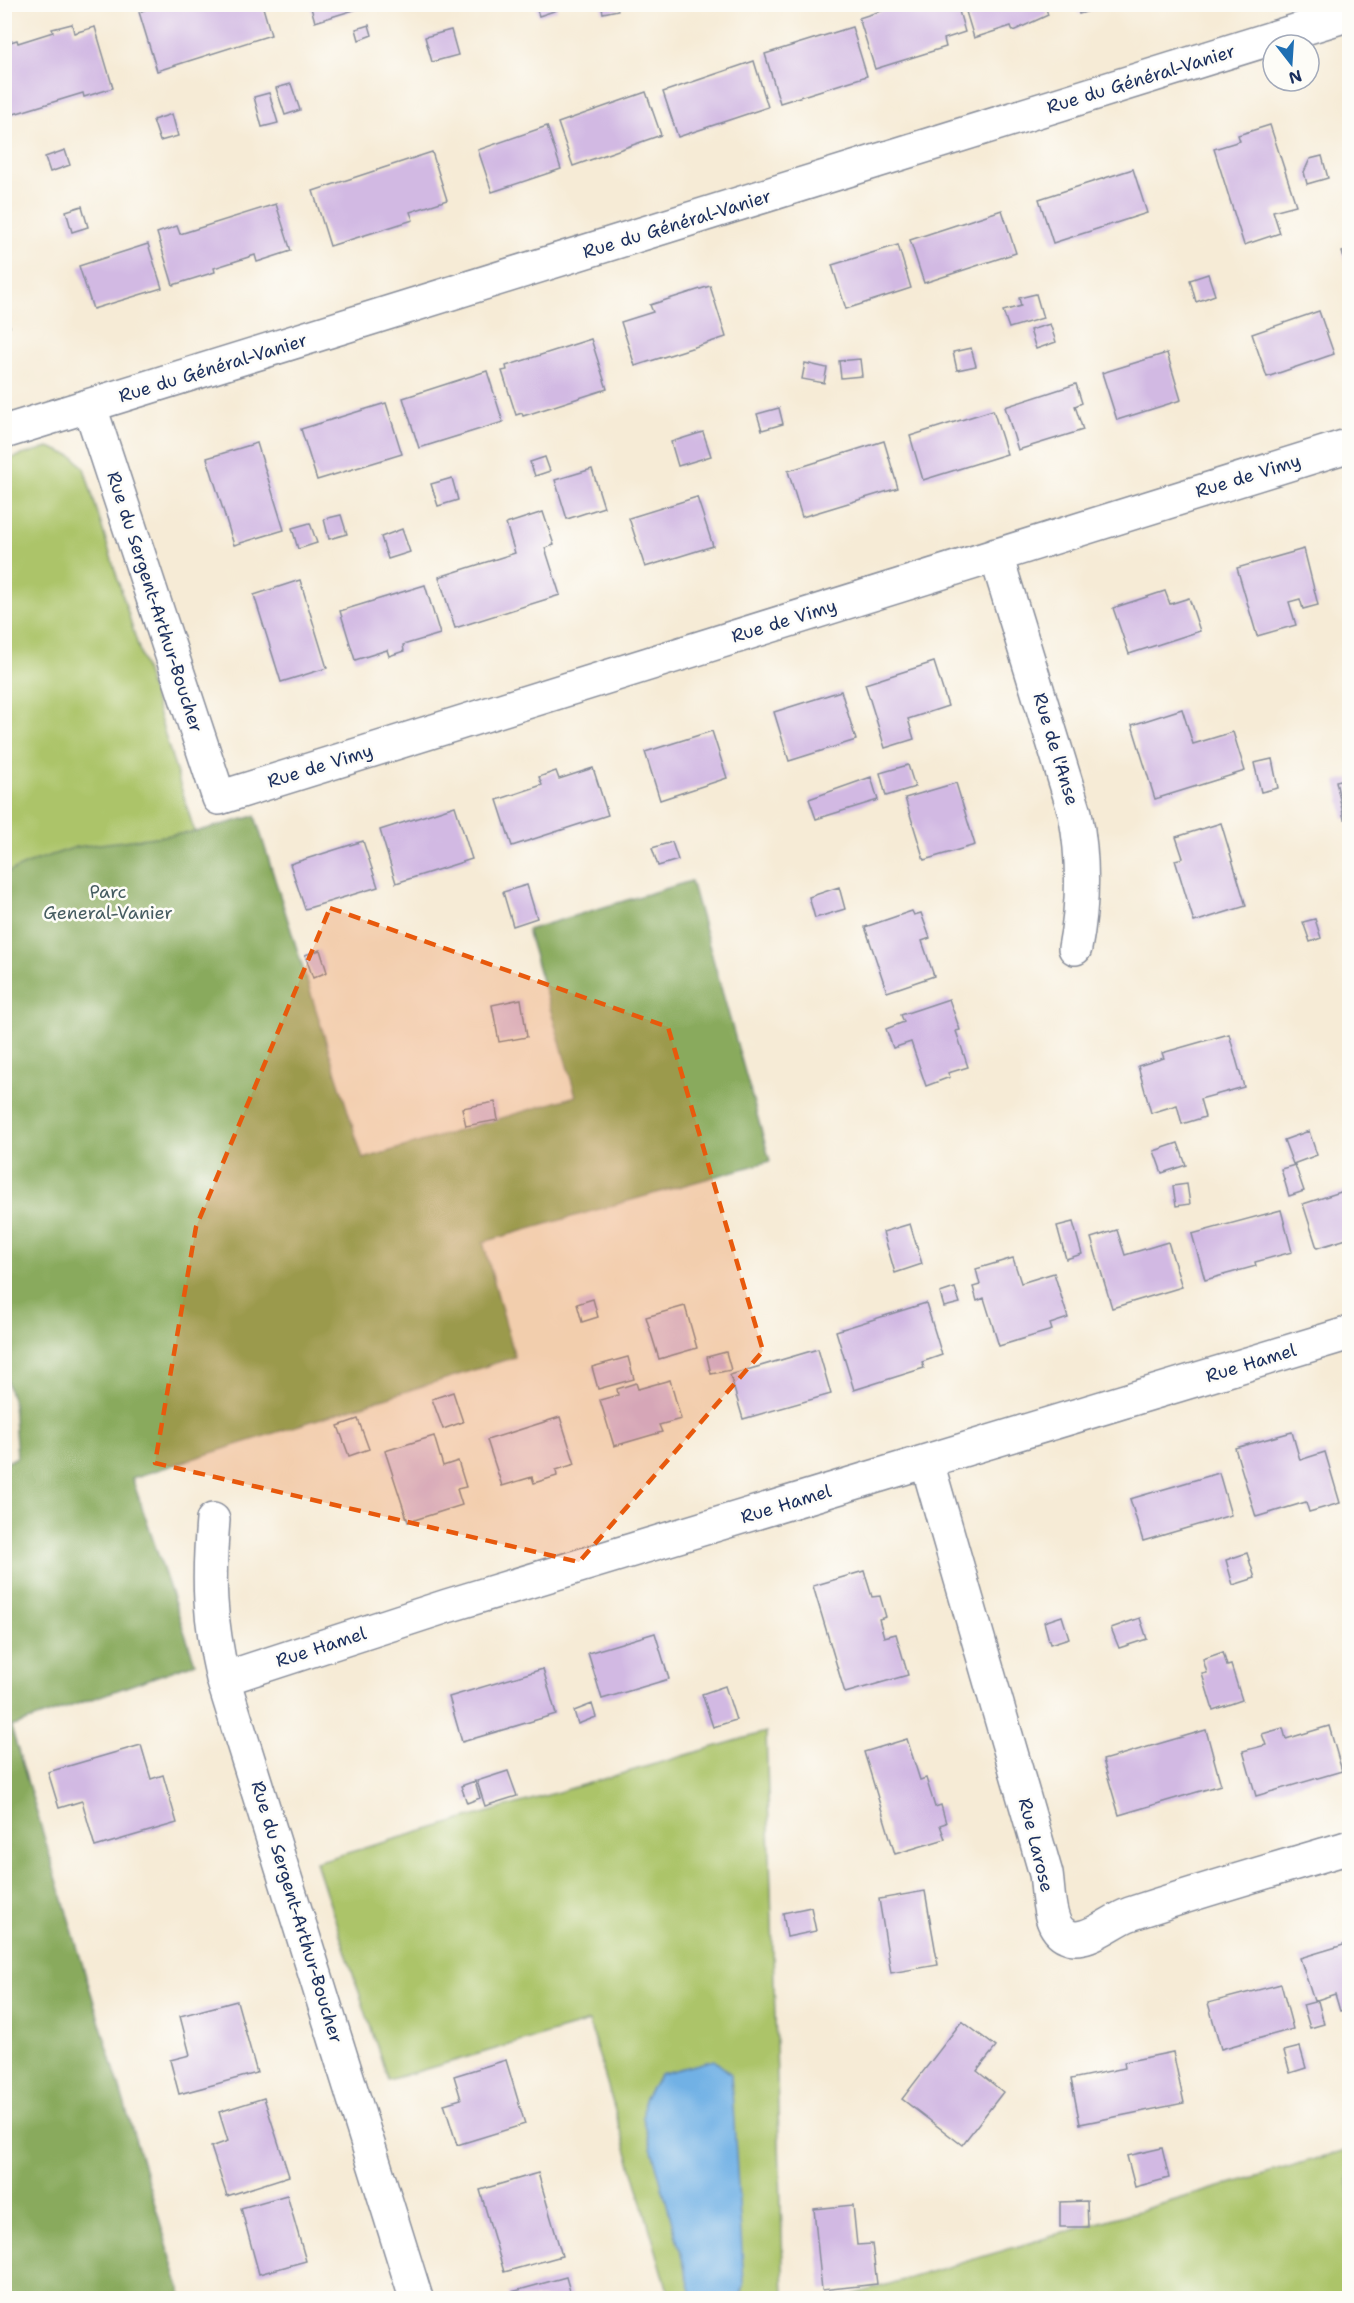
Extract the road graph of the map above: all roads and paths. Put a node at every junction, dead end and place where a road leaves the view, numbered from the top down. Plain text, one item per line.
1 (1350, 14) edge
2 (90, 407) junction
3 (4, 432) edge
4 (1350, 445) edge
5 (996, 555) junction
6 (219, 798) joint
7 (1075, 948) dead end
8 (1350, 1333) edge
9 (927, 1462) junction
10 (213, 1520) dead end
11 (223, 1679) junction
12 (1350, 1847) edge
13 (416, 2298) edge

1 - 2 street, Rue du Général-Vanier
2 - 3 street, Rue du Général-Vanier
2 - 6 street, Rue du Sergent-Arthur-Boucher
4 - 5 street, Rue de Vimy
5 - 6 street, Rue de Vimy
5 - 7 street, Rue de l'Anse
8 - 9 street, Rue Hamel
9 - 11 street, Rue Hamel
9 - 12 street, Rue Larose
10 - 11 street, Rue du Sergent-Arthur-Boucher
11 - 13 street, Rue du Sergent-Arthur-Boucher

